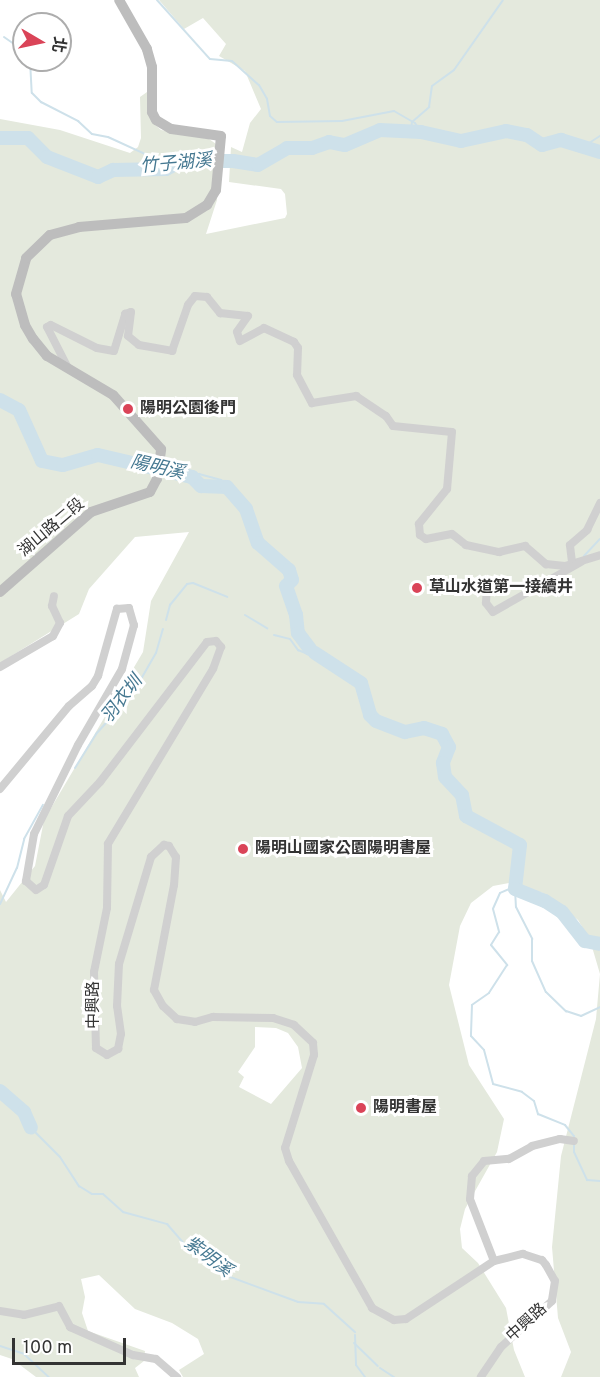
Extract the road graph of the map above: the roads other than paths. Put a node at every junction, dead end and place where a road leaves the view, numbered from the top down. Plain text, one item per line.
1 (119, 0) edge
2 (70, 372) junction
3 (600, 503) edge
4 (600, 555) edge
5 (572, 562) junction
6 (581, 562) junction
7 (488, 584) dead end
8 (0, 592) edge
9 (54, 596) dead end
10 (0, 667) edge
11 (0, 789) edge
12 (574, 1142) dead end
13 (494, 1261) junction
14 (0, 1311) edge
15 (177, 1377) edge
16 (481, 1377) edge

1 - 2 street
2 - 5 street
2 - 8 street, 湖山路二段
3 - 5 street
4 - 6 street
5 - 6 street
6 - 7 street
9 - 10 street
11 - 13 street, 中興路
12 - 13 street
13 - 16 street, 中興路
14 - 15 street

